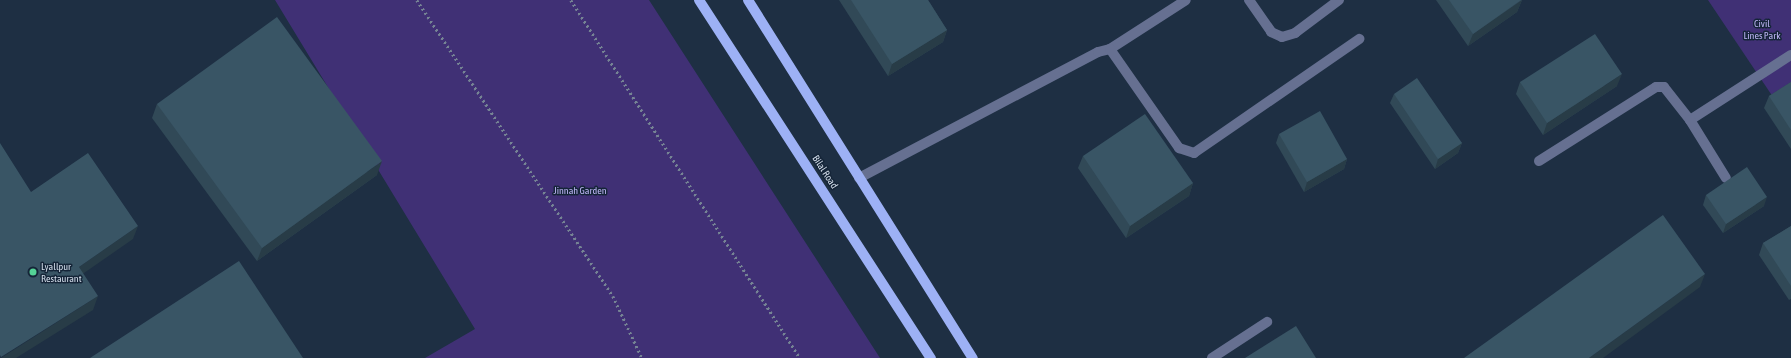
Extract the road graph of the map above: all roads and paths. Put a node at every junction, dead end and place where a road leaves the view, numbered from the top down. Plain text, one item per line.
1 (417, 0) edge
2 (571, 0) edge
3 (699, 0) edge
4 (748, 0) edge
5 (1186, 0) edge
6 (1249, 0) edge
7 (1339, 0) edge
8 (1359, 39) dead end
9 (1110, 49) junction
10 (1791, 55) edge
11 (1690, 120) junction
12 (1539, 161) dead end
13 (859, 178) junction
14 (1726, 178) dead end
15 (1267, 322) dead end
16 (642, 358) edge
17 (800, 358) edge
18 (931, 358) edge
19 (973, 358) edge
20 (1212, 358) edge

1 - 16 path
2 - 17 path
3 - 18 main road, Bilal Road
4 - 13 main road
5 - 9 lane
6 - 7 lane
8 - 9 lane
9 - 13 lane
10 - 11 lane
11 - 12 lane
11 - 14 lane
13 - 19 main road
15 - 20 lane

